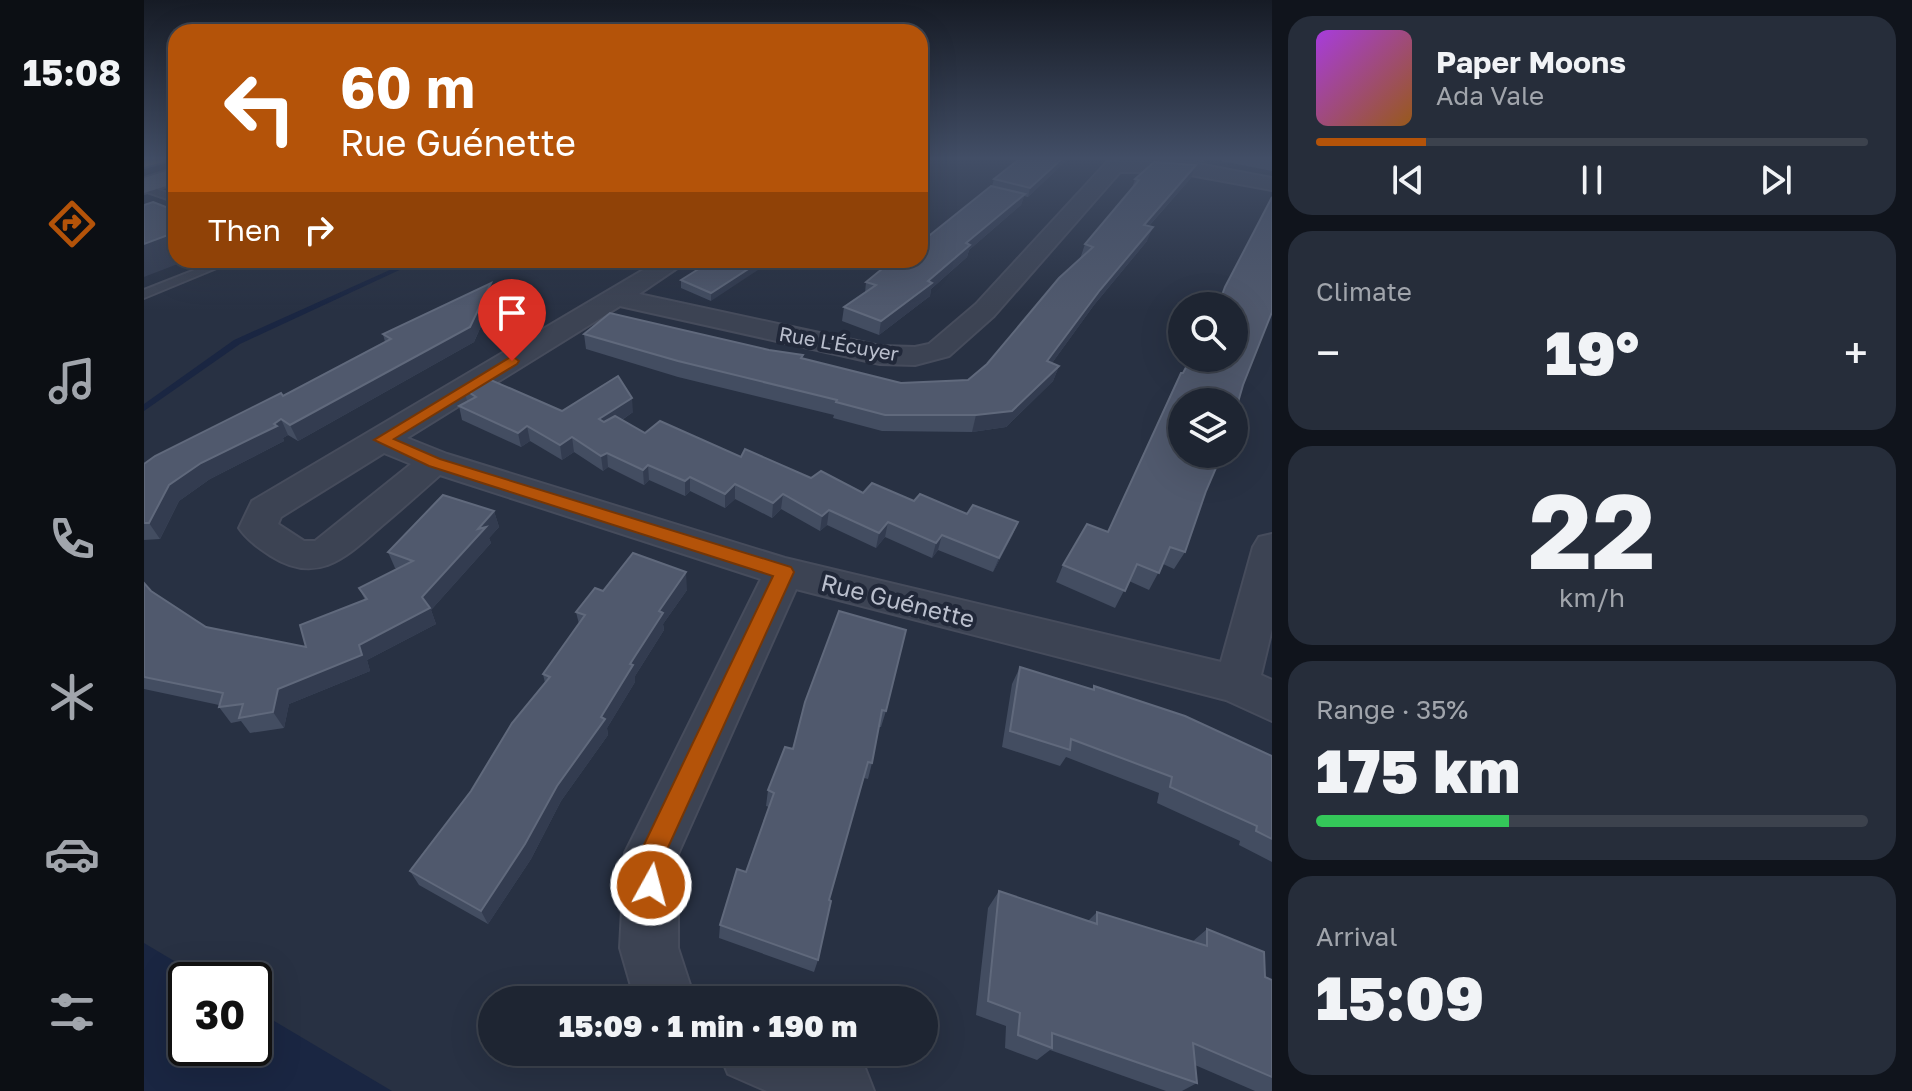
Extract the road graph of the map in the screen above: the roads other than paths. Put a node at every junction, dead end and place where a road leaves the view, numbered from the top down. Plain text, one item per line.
1 (1076, 208) edge
2 (210, 268) edge
3 (664, 268) edge
4 (144, 294) edge
5 (616, 297) junction
6 (382, 440) junction
7 (435, 462) junction
8 (1272, 547) edge
9 (784, 572) junction
10 (1254, 693) edge
11 (661, 986) edge
12 (783, 1066) edge
13 (842, 1091) edge

1 - 5 street, Rue L'Écuyer
2 - 4 lane
3 - 5 street
5 - 6 street
6 - 7 street, Rue Guénette
6 - 7 street
7 - 9 street, Rue Guénette
8 - 10 street
9 - 10 street, Rue Guénette
9 - 11 street
12 - 13 street

